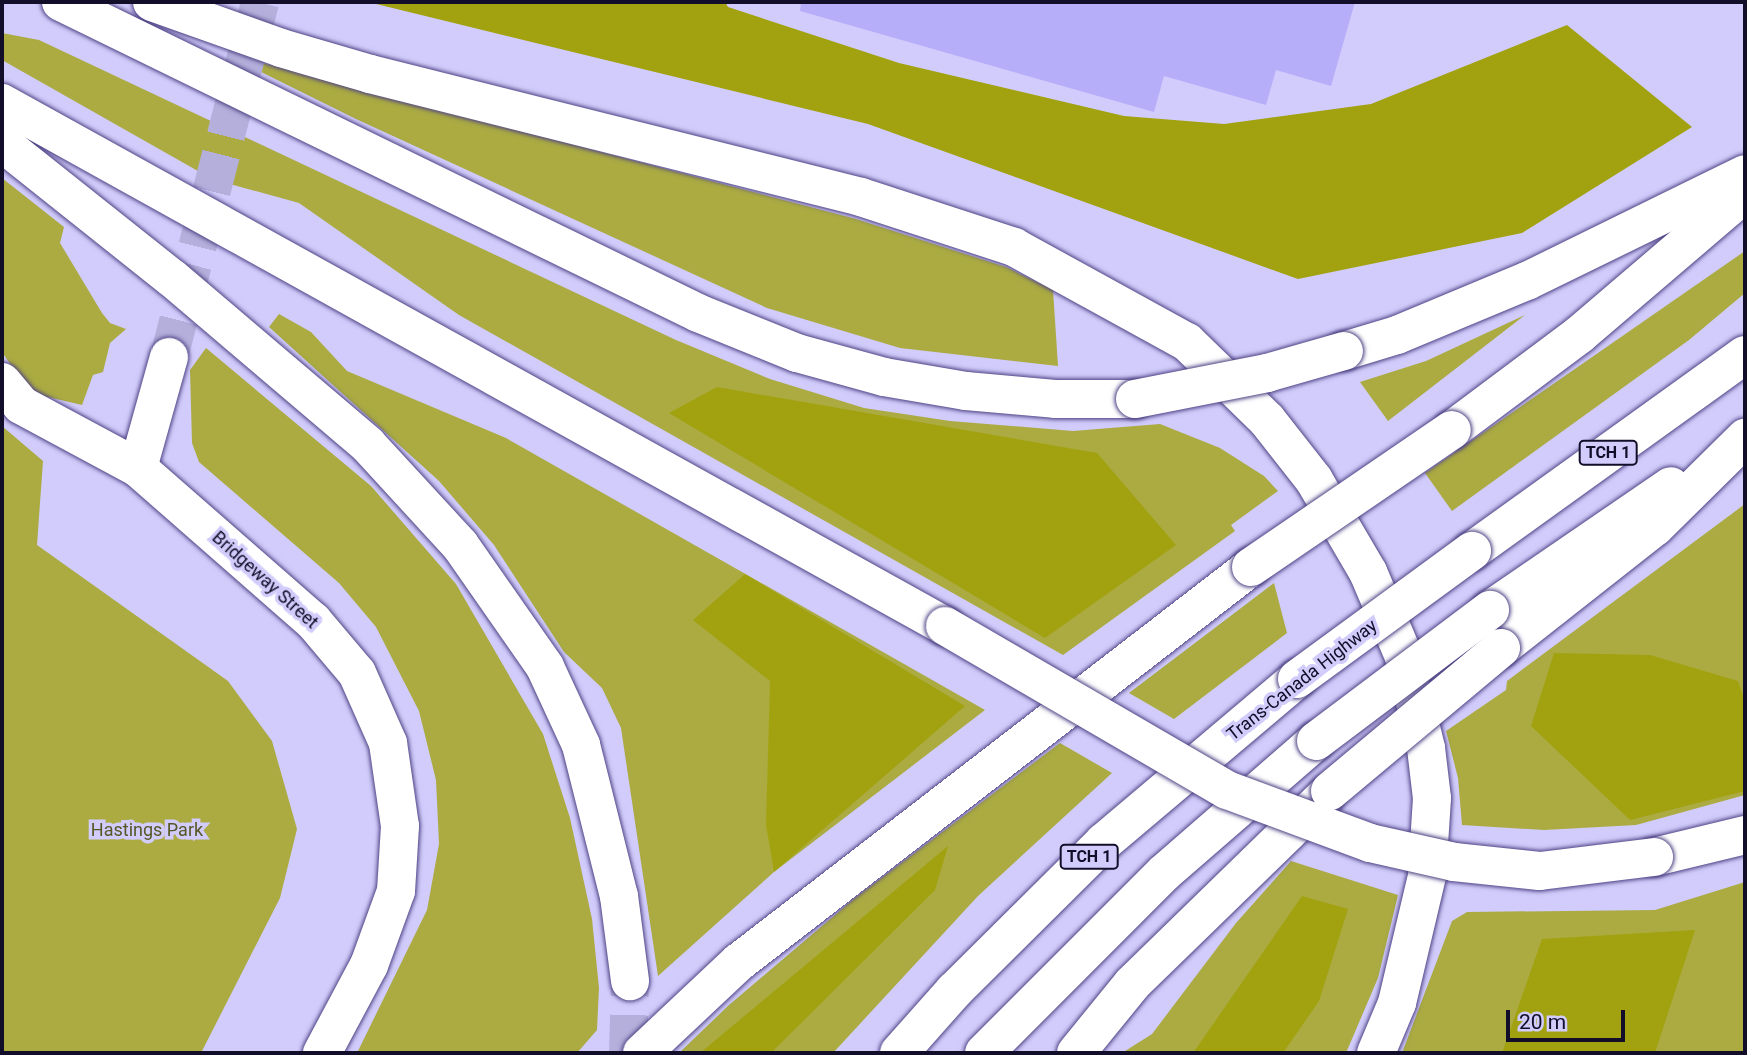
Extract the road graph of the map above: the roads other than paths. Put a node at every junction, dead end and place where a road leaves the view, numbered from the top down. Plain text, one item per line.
1 (61, 2) edge
2 (152, 2) edge
3 (2, 103) edge
4 (2, 143) edge
5 (1745, 174) edge
6 (1745, 193) edge
7 (1745, 355) edge
8 (169, 357) tunnel mouth
9 (2, 382) edge
10 (1745, 437) edge
11 (138, 468) junction
12 (1745, 835) edge
13 (630, 981) tunnel mouth
14 (322, 1053) edge
15 (642, 1053) edge
16 (899, 1053) edge
17 (984, 1053) edge
18 (1076, 1053) edge
19 (1376, 1053) edge

1 - 5 main road, bridge
2 - 19 main road
3 - 12 main road, bridge
4 - 13 main road
6 - 15 main road, bridge
7 - 16 main road, Trans-Canada Highway / TCH 1, bridge
8 - 11 main road
9 - 11 main road, Bridgeway Street
10 - 17 main road, bridge
10 - 18 main road, bridge
11 - 14 main road, Bridgeway Street

